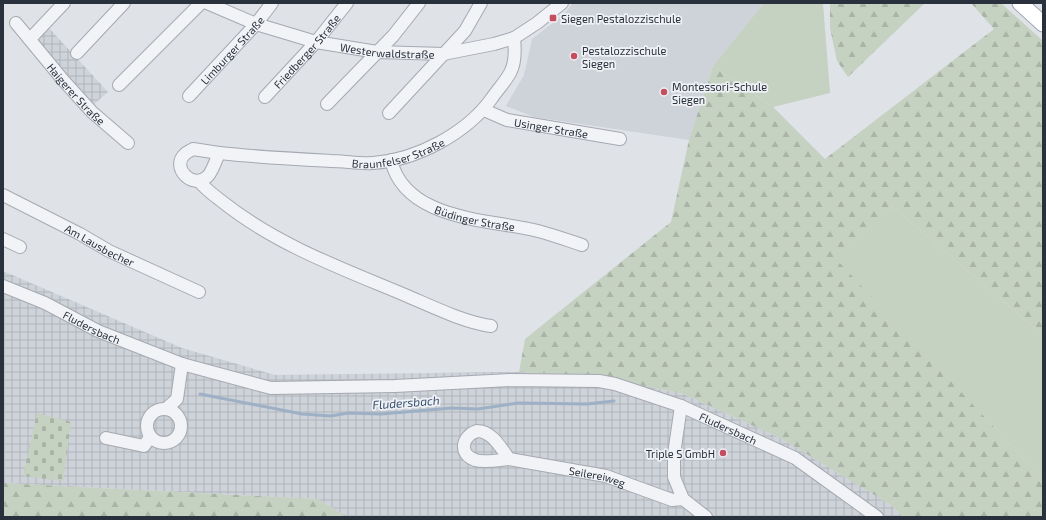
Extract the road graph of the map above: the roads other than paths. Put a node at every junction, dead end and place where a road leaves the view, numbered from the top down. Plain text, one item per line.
1 (64, 3) edge
2 (124, 3) edge
3 (202, 3) edge
4 (208, 3) edge
5 (272, 3) edge
6 (347, 3) edge
7 (419, 3) edge
8 (482, 3) edge
9 (562, 3) edge
10 (1020, 3) edge
11 (16, 23) dead end
12 (256, 24) junction
13 (1043, 24) edge
14 (514, 38) junction
15 (30, 39) junction
16 (316, 42) junction
17 (377, 52) junction
18 (77, 53) dead end
19 (443, 54) junction
20 (119, 85) dead end
21 (189, 96) dead end
22 (265, 97) dead end
23 (327, 104) dead end
24 (484, 110) junction
25 (389, 113) dead end
26 (620, 139) dead end
27 (128, 143) dead end
28 (219, 153) junction
29 (391, 160) junction
30 (199, 181) junction
31 (3, 195) edge
32 (3, 239) edge
33 (582, 244) dead end
34 (20, 247) dead end
35 (3, 286) edge
36 (199, 292) dead end
37 (491, 326) dead end
38 (182, 364) junction
39 (681, 406) junction
40 (167, 408) junction
41 (150, 437) junction
42 (106, 438) dead end
43 (509, 459) dead end
44 (683, 499) junction
45 (706, 517) edge
46 (877, 517) edge

1 - 15 street
2 - 18 street
3 - 20 street
4 - 12 street, Westerwaldstraße
5 - 12 street, Limburger Straße
6 - 16 street, Friedberger Straße
7 - 17 street
8 - 19 street
9 - 14 street, Westerwaldstraße
10 - 13 main road
11 - 15 street, Haigerer Straße
12 - 16 street, Westerwaldstraße
12 - 21 street, Limburger Straße
14 - 19 street, Westerwaldstraße
14 - 24 street, Braunfelser Straße
15 - 27 street, Haigerer Straße
16 - 17 street, Westerwaldstraße
16 - 22 street, Friedberger Straße
17 - 19 street, Westerwaldstraße
17 - 23 street
19 - 25 street
24 - 26 street, Usinger Straße
24 - 29 street, Braunfelser Straße
28 - 29 street, Braunfelser Straße
28 - 30 street
28 - 30 street, Braunfelser Straße
29 - 33 street, Büdinger Straße
30 - 37 street, Braunfelser Straße
31 - 36 street, Am Lausbecher
32 - 34 street
35 - 38 street, Fludersbach
38 - 39 street, Fludersbach
38 - 40 street
39 - 44 street
39 - 46 street, Fludersbach
40 - 41 street
40 - 41 street
41 - 42 street
43 - 44 street, Seilereiweg
44 - 45 street

